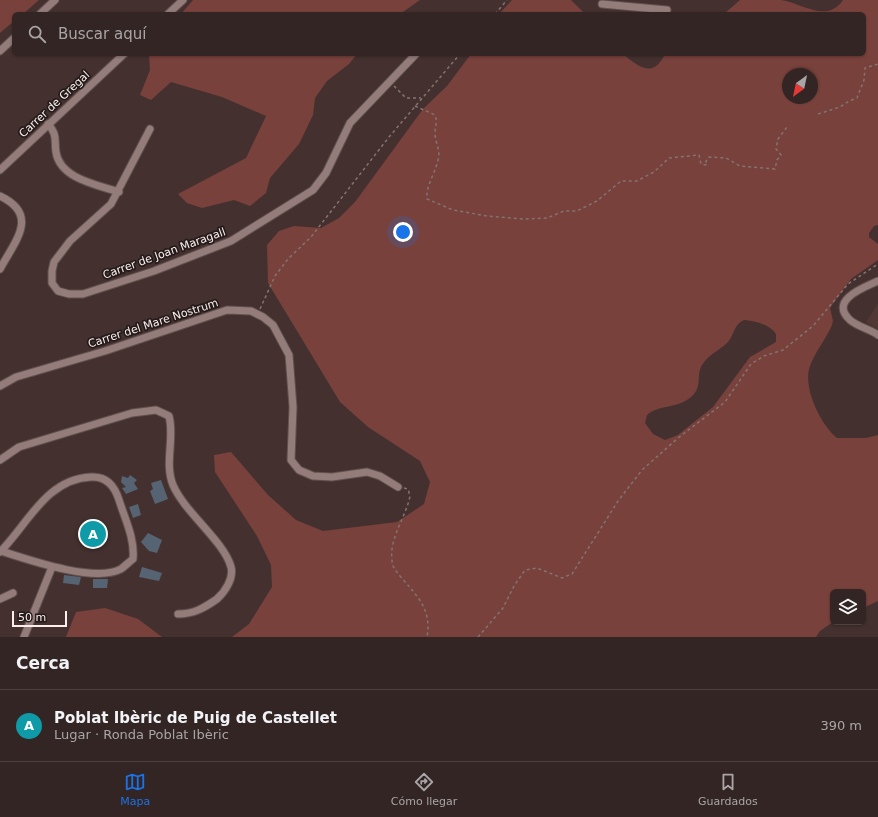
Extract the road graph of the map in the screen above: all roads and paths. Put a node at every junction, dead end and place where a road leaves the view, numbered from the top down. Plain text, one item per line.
1 (55, 0) edge
2 (183, 0) edge
3 (507, 0) edge
4 (604, 2) edge
5 (667, 10) dead end
6 (42, 12) edge
7 (170, 12) edge
8 (497, 12) edge
9 (12, 40) edge
10 (0, 51) edge
11 (122, 56) edge
12 (414, 56) edge
13 (458, 56) edge
14 (878, 64) edge
15 (389, 82) junction
16 (421, 98) junction
17 (415, 106) junction
18 (818, 114) dead end
19 (48, 124) junction
20 (787, 126) dead end
21 (150, 129) dead end
22 (0, 170) edge
23 (119, 192) junction
24 (0, 196) edge
25 (878, 264) edge
26 (0, 269) edge
27 (878, 281) edge
28 (258, 315) junction
29 (878, 335) edge
30 (0, 386) edge
31 (0, 460) edge
32 (398, 487) joint
33 (1, 552) edge
34 (52, 567) junction
35 (13, 593) dead end
36 (0, 599) edge
37 (178, 614) dead end
38 (24, 637) edge
39 (428, 637) edge
40 (478, 637) edge

1 - 6 street
2 - 7 street
3 - 8 path
4 - 5 street
9 - 10 street
11 - 19 street, Carrer de Gregal
12 - 15 street, Carrer de Joan Maragall
13 - 16 path
14 - 18 path
15 - 16 path
15 - 23 street, Carrer de Joan Maragall
16 - 17 path
17 - 20 path
17 - 28 path
19 - 22 street, Carrer de Gregal
19 - 23 street
21 - 23 street, Carrer de Joan Maragall
24 - 26 street
25 - 40 path
27 - 29 street
28 - 30 street, Carrer del Mare Nostrum
28 - 32 street, Carrer del Mare Nostrum
31 - 37 street
32 - 39 path
33 - 34 street
33 - 34 street
34 - 38 street
35 - 36 street

